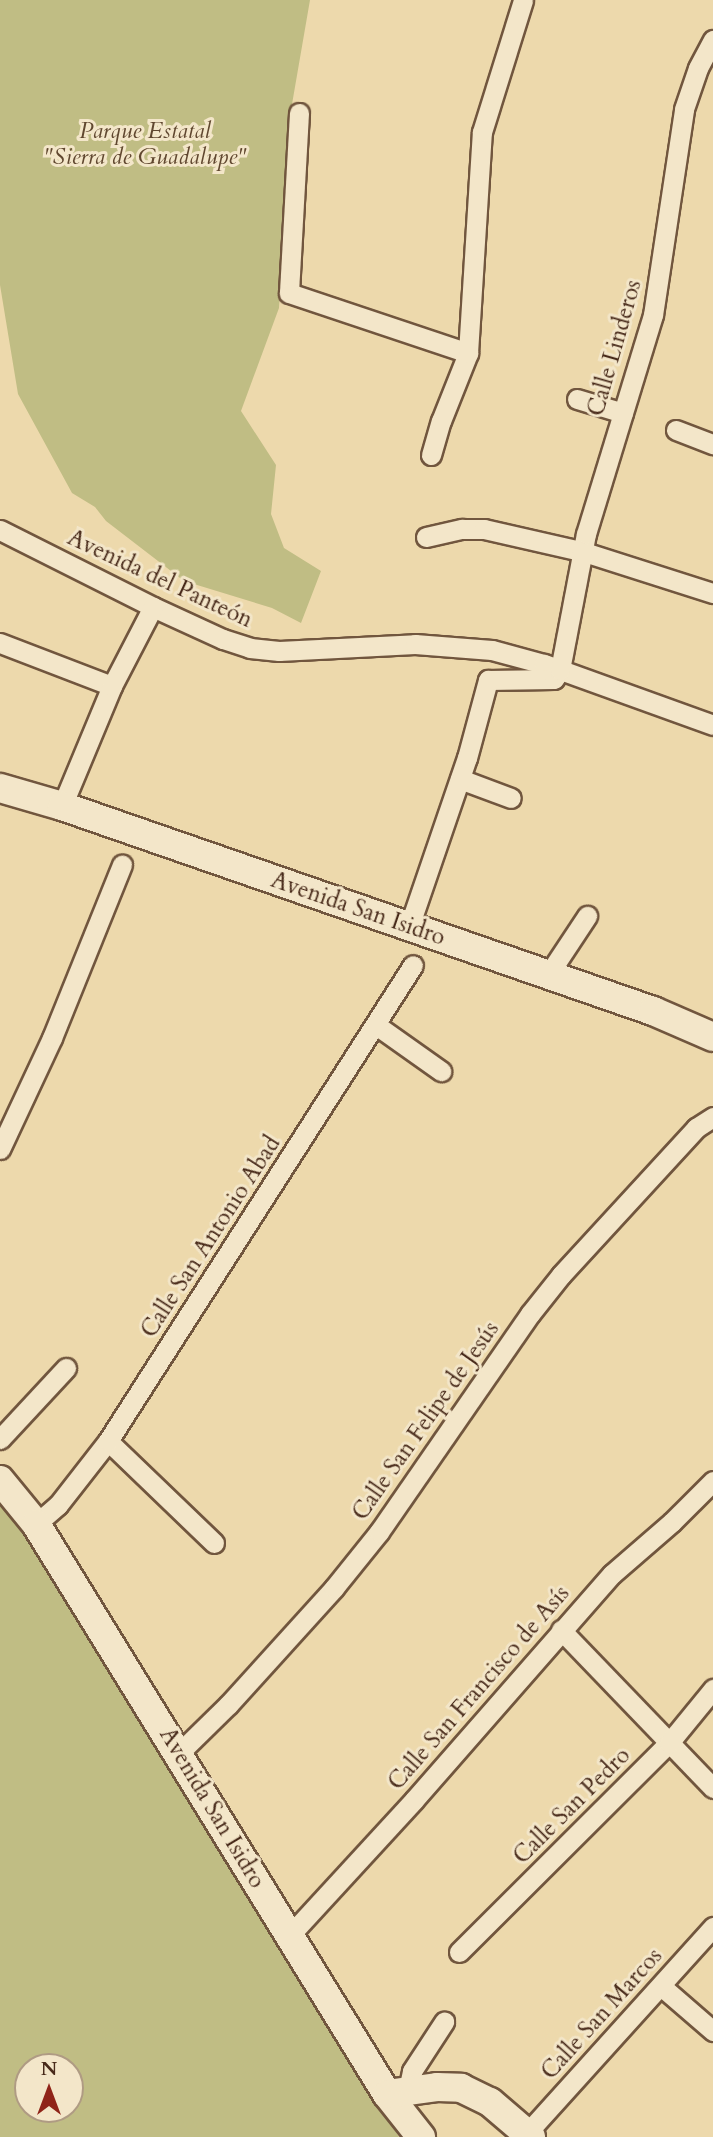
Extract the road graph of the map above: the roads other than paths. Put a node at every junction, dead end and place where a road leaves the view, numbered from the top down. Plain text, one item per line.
1 (523, 0) edge
2 (713, 40) edge
3 (299, 113) dead end
4 (468, 353) junction
5 (577, 399) dead end
6 (623, 413) junction
7 (676, 430) dead end
8 (713, 444) edge
9 (431, 455) dead end
10 (0, 530) edge
11 (426, 537) dead end
12 (581, 551) junction
13 (713, 593) edge
14 (153, 607) junction
15 (0, 643) edge
16 (560, 670) junction
17 (112, 686) junction
18 (713, 725) edge
19 (460, 779) junction
20 (0, 788) edge
21 (511, 798) dead end
22 (62, 806) junction
23 (122, 865) dead end
24 (587, 916) dead end
25 (409, 927) junction
26 (413, 965) dead end
27 (548, 975) junction
28 (376, 1024) junction
29 (713, 1037) edge
30 (441, 1071) dead end
31 (713, 1117) edge
32 (0, 1149) edge
33 (66, 1368) dead end
34 (0, 1439) edge
35 (107, 1441) junction
36 (0, 1480) edge
37 (713, 1480) edge
38 (36, 1524) junction
39 (214, 1543) dead end
40 (561, 1630) junction
41 (713, 1689) edge
42 (669, 1743) junction
43 (178, 1753) junction
44 (713, 1788) edge
45 (712, 1931) edge
46 (290, 1935) junction
47 (459, 1952) dead end
48 (661, 1986) junction
49 (444, 2022) dead end
50 (713, 2031) edge
51 (397, 2092) junction
52 (529, 2135) edge
53 (421, 2137) edge

1 - 4 street
2 - 6 street, Calle Linderos
3 - 4 street
4 - 9 street
5 - 6 street
6 - 12 street, Calle Linderos
7 - 8 street
10 - 14 street, Avenida del Panteón
11 - 12 street
12 - 13 street
12 - 16 street, Calle Linderos
14 - 16 street, Avenida del Panteón
14 - 17 street
15 - 17 street
16 - 18 street, Avenida del Panteón
16 - 19 street
17 - 22 street
19 - 21 street
19 - 25 street
20 - 22 street, Avenida San Isidro
22 - 25 street, Avenida San Isidro
23 - 32 street
24 - 27 street
25 - 27 street, Avenida San Isidro
26 - 28 street, Calle San Antonio Abad
27 - 29 street, Avenida San Isidro
28 - 30 street
28 - 35 street, Calle San Antonio Abad
31 - 43 street, Calle San Felipe de Jesús
33 - 34 street
35 - 38 street, Calle San Antonio Abad
35 - 39 street
36 - 38 street, Avenida San Isidro
37 - 40 street, Calle San Francisco de Asís
38 - 43 street, Avenida San Isidro
40 - 42 street
40 - 46 street, Calle San Francisco de Asís
41 - 42 street, Calle San Pedro
42 - 44 street
42 - 47 street, Calle San Pedro
43 - 46 street, Avenida San Isidro
45 - 48 street, Calle San Marcos
46 - 51 street, Avenida San Isidro
48 - 50 street
48 - 52 street, Calle San Marcos
49 - 51 street
51 - 52 street
51 - 53 street, Avenida San Isidro

